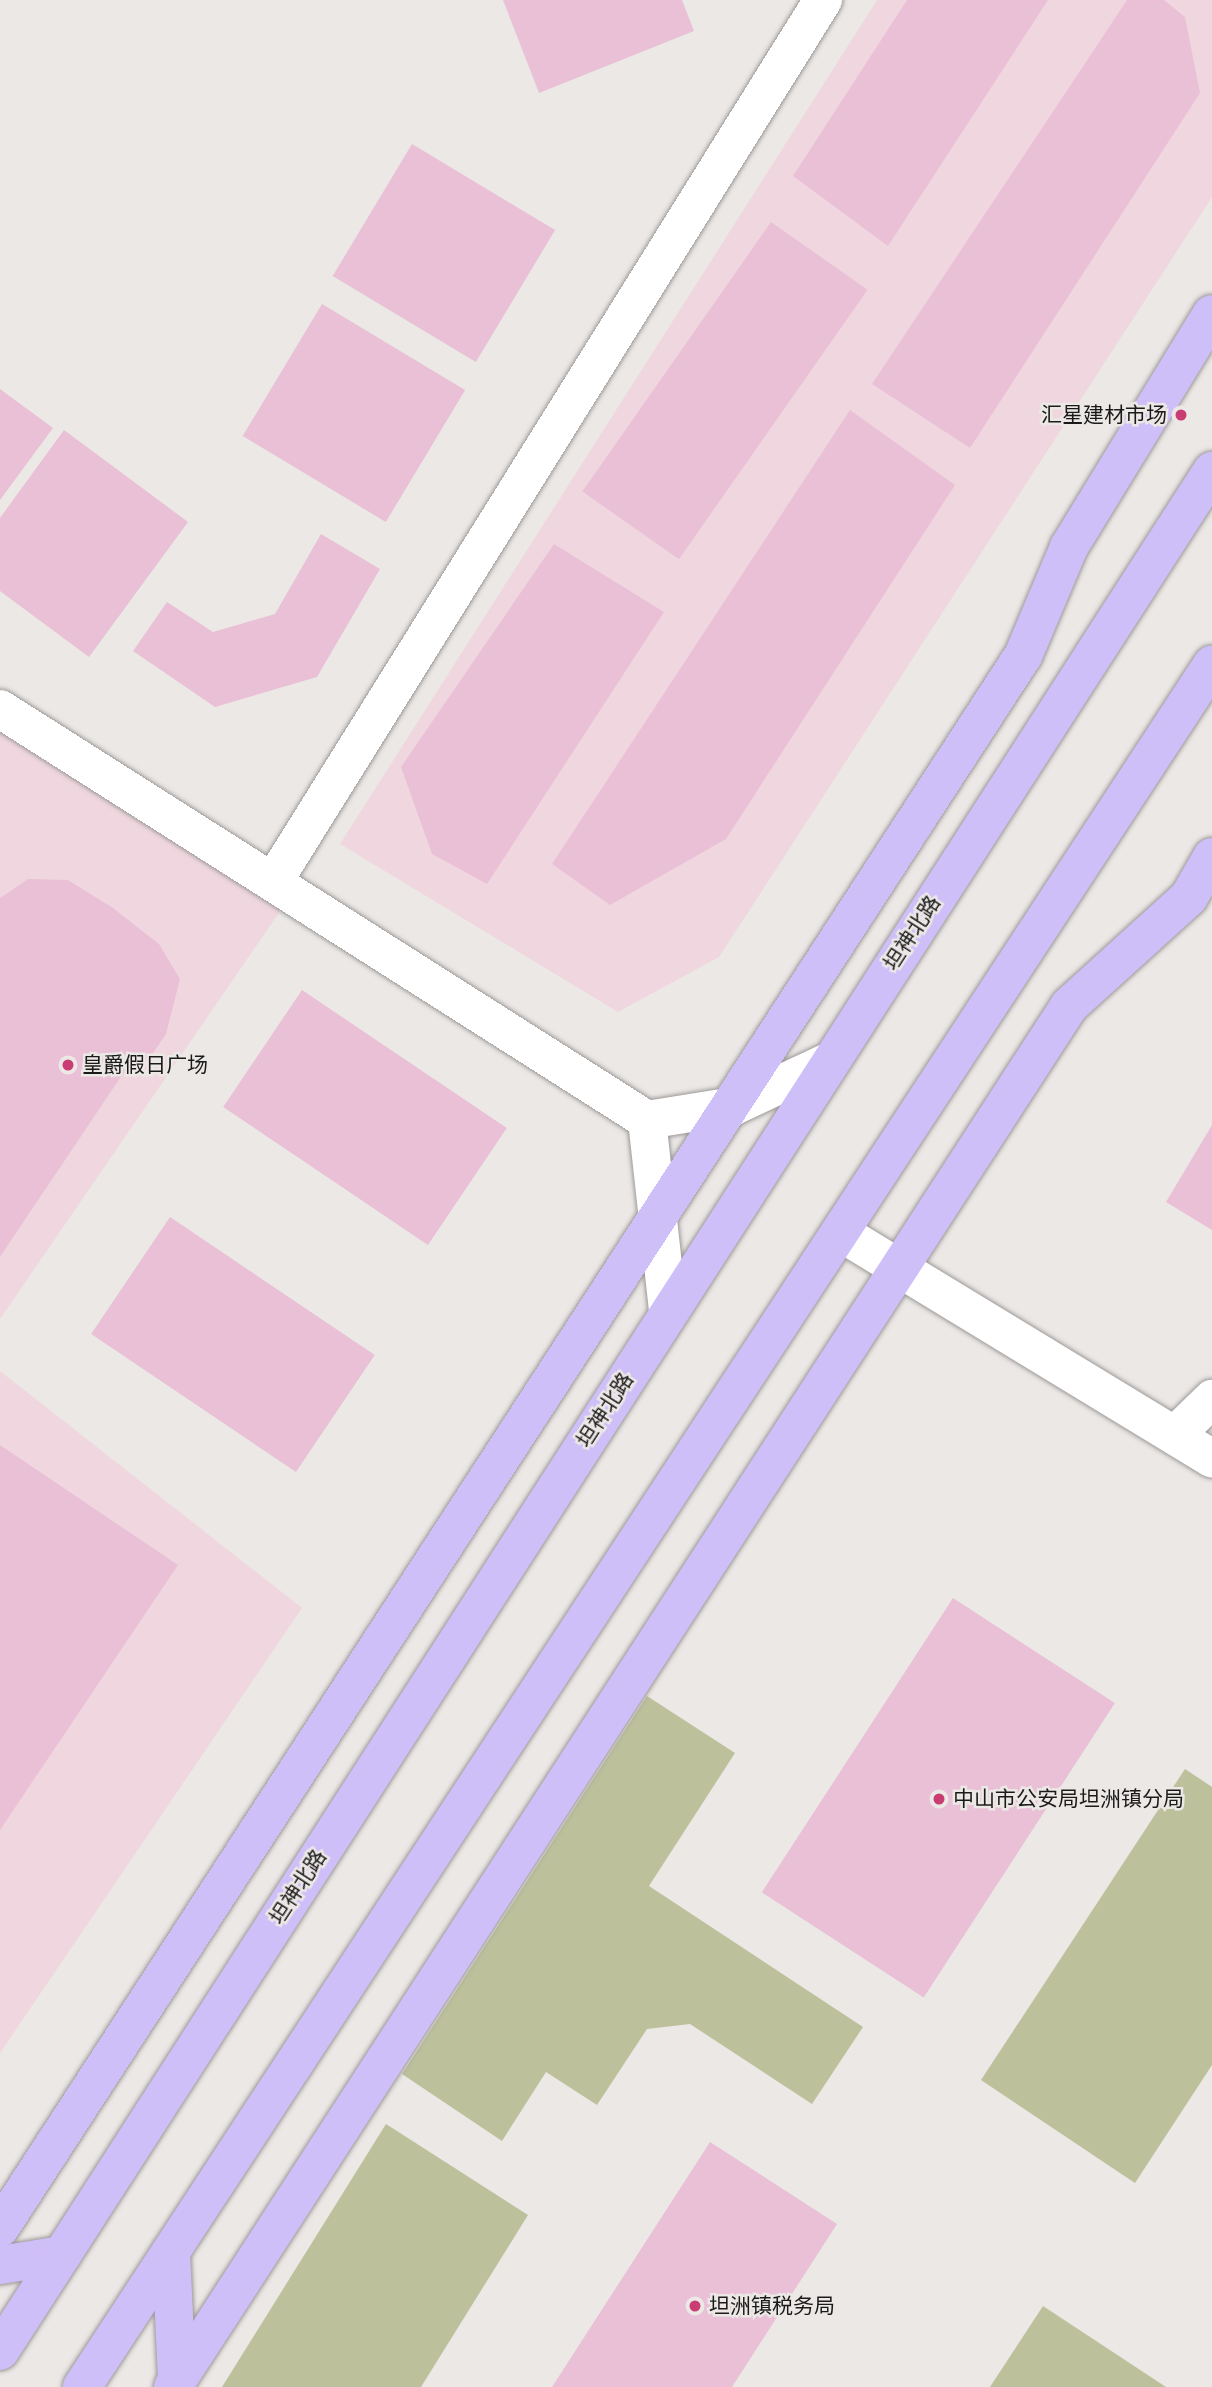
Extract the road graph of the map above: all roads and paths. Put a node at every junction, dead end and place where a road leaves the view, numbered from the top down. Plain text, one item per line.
1 (823, 0) edge
2 (1212, 314) edge
3 (1212, 471) edge
4 (1212, 664) edge
5 (0, 709) edge
6 (1212, 857) edge
7 (275, 879) junction
8 (828, 1062) junction
9 (734, 1106) junction
10 (647, 1120) junction
11 (660, 1219) junction
12 (843, 1234) junction
13 (901, 1266) junction
14 (668, 1311) junction
15 (1212, 1399) edge
16 (1175, 1435) junction
17 (1212, 1458) edge
18 (0, 2228) edge
19 (171, 2252) junction
20 (62, 2255) junction
21 (0, 2265) edge
22 (0, 2351) edge
23 (176, 2385) edge
24 (82, 2387) edge

1 - 7 street
2 - 9 main road
3 - 8 main road, 坦神北路
4 - 12 main road
5 - 7 street
6 - 13 main road
7 - 10 street
8 - 9 street
8 - 14 main road, 坦神北路
9 - 10 street
9 - 11 main road
10 - 11 street
11 - 14 street
11 - 18 main road
12 - 13 street
12 - 19 main road
13 - 16 street
13 - 23 main road
14 - 20 main road, 坦神北路
15 - 16 street
16 - 17 street
19 - 23 main road
19 - 24 main road
20 - 21 main road
20 - 22 main road, 坦神北路

